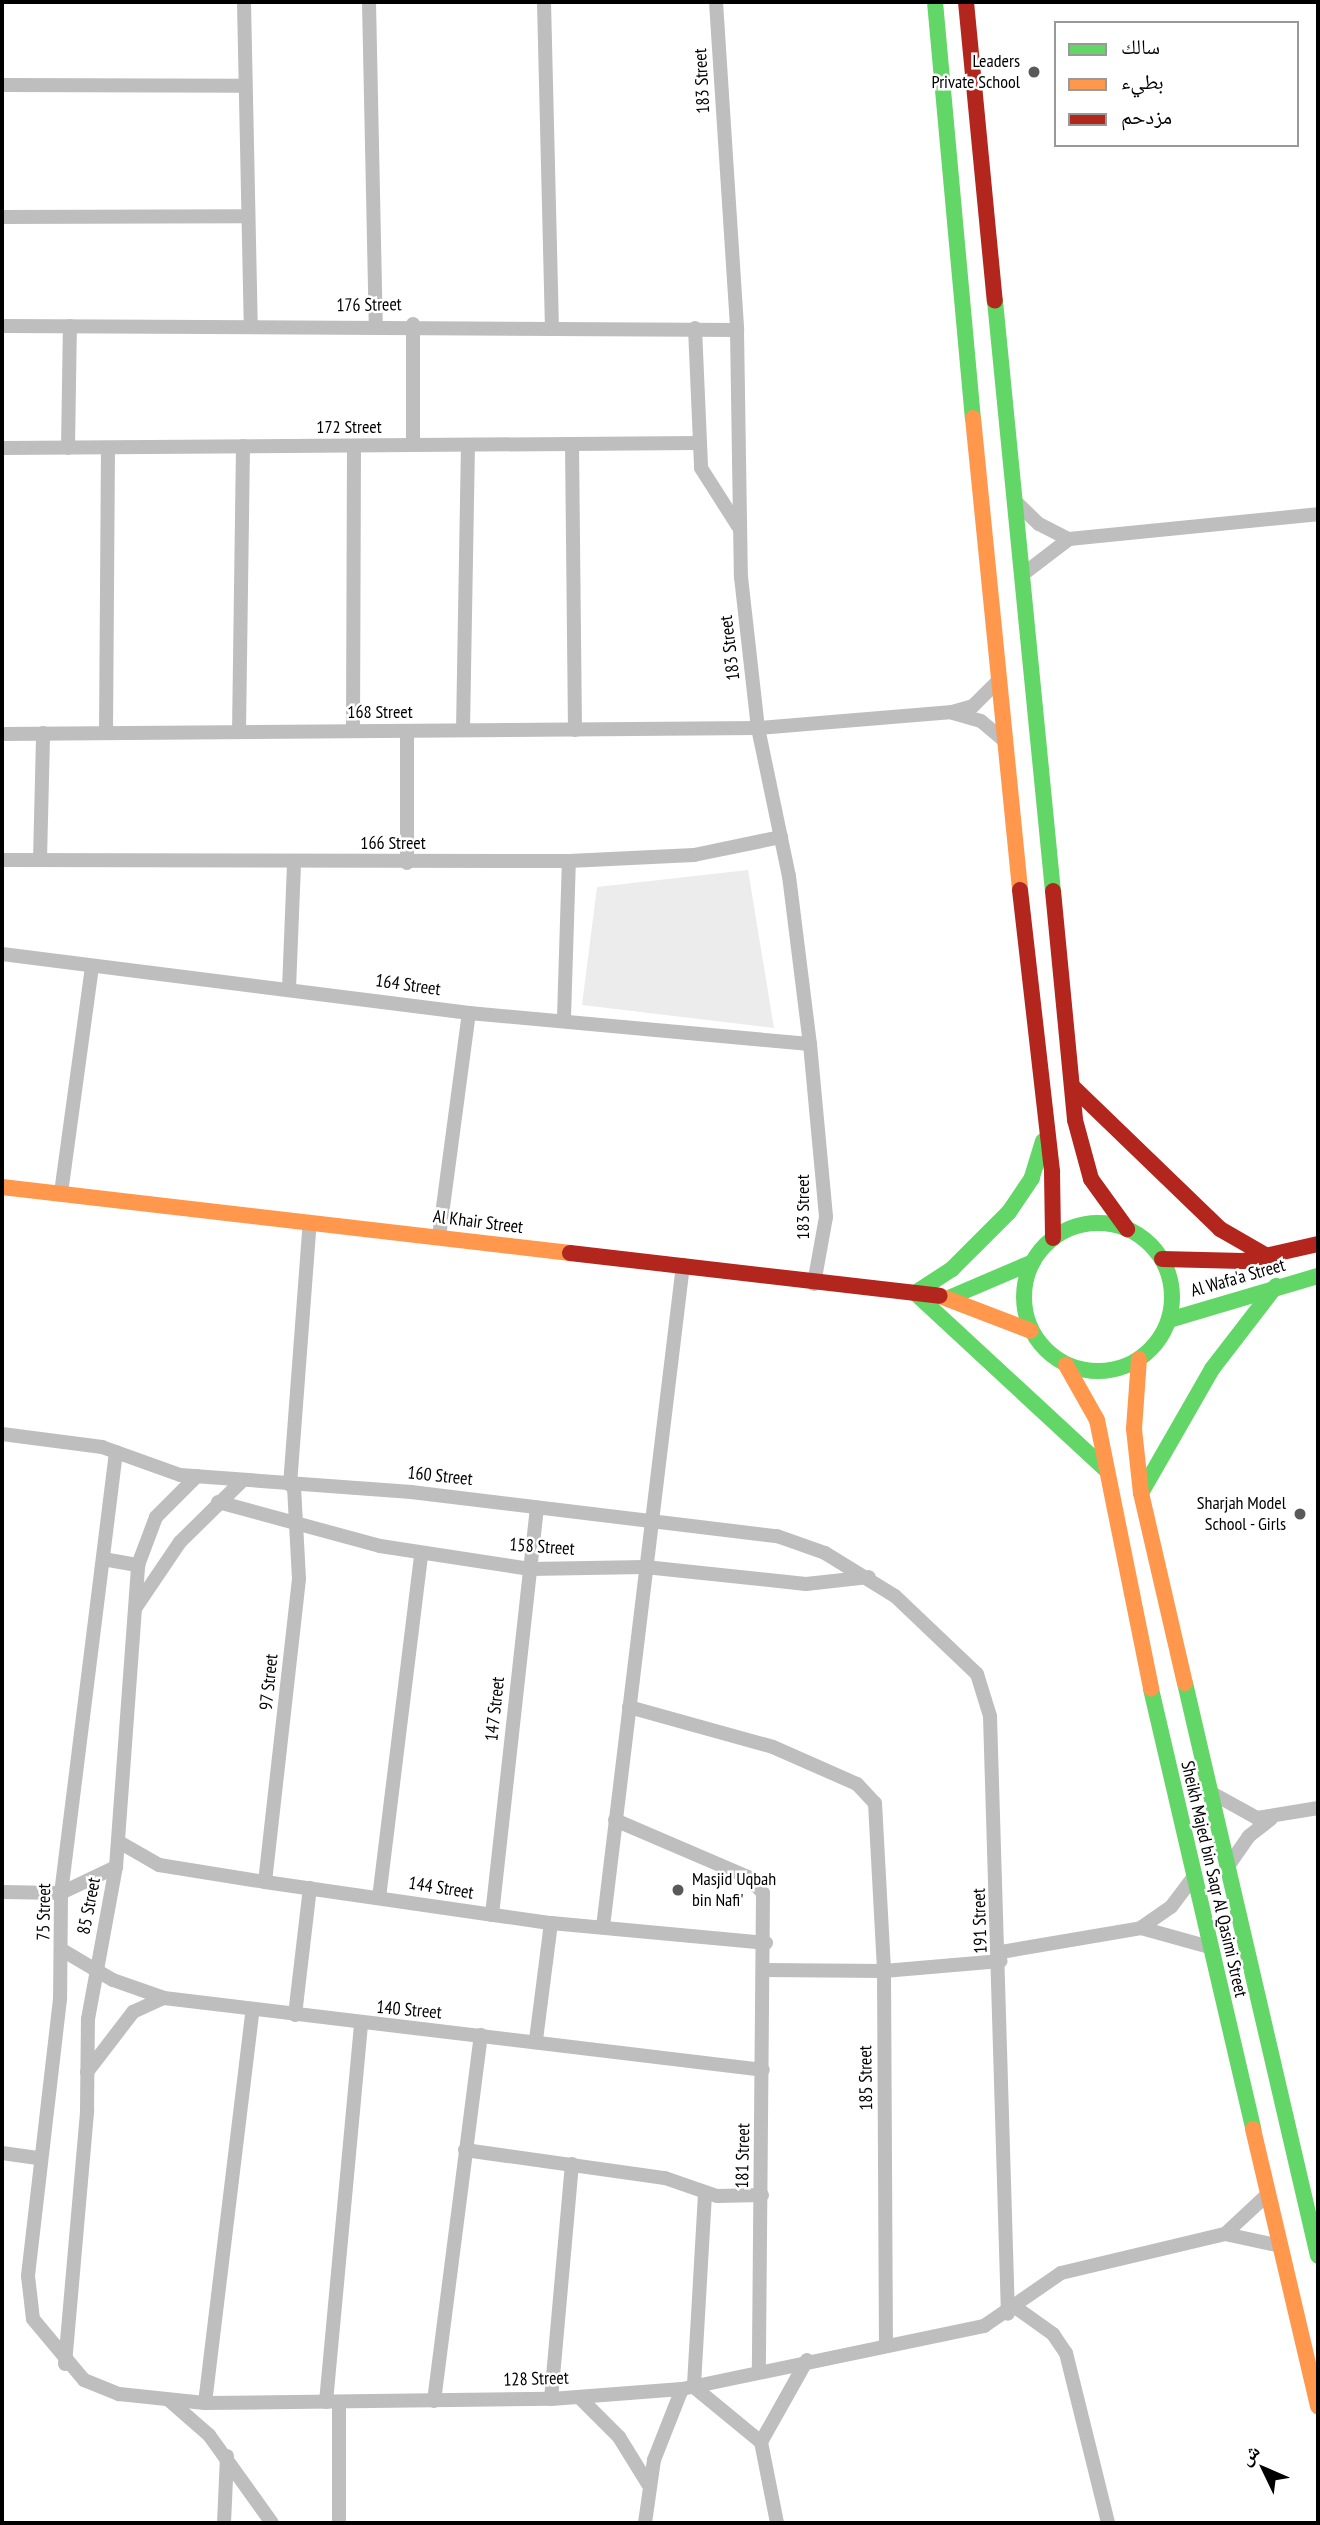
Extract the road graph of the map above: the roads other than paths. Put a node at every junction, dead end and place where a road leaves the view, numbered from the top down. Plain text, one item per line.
1 (244, 2) edge
2 (369, 2) edge
3 (544, 2) edge
4 (716, 2) edge
5 (935, 2) edge
6 (966, 2) edge
7 (2, 85) edge
8 (242, 86) junction
9 (248, 216) junction
10 (2, 217) edge
11 (376, 324) junction
12 (413, 324) junction
13 (552, 324) junction
14 (2, 326) edge
15 (71, 326) junction
16 (251, 326) junction
17 (695, 328) junction
18 (737, 330) junction
19 (696, 443) junction
20 (572, 444) junction
21 (413, 445) junction
22 (468, 445) junction
23 (243, 446) junction
24 (354, 446) junction
25 (2, 448) edge
26 (68, 448) junction
27 (108, 448) junction
28 (1015, 501) junction
29 (1318, 514) edge
30 (738, 526) junction
31 (1069, 539) junction
32 (1022, 575) junction
33 (997, 682) junction
34 (952, 712) junction
35 (758, 728) junction
36 (463, 730) junction
37 (575, 730) junction
38 (353, 731) junction
39 (407, 731) junction
40 (239, 732) junction
41 (43, 733) junction
42 (106, 733) junction
43 (2, 734) edge
44 (1004, 740) junction
45 (781, 837) junction
46 (2, 860) edge
47 (40, 860) junction
48 (569, 861) junction
49 (295, 862) junction
50 (407, 863) junction
51 (2, 954) edge
52 (92, 967) junction
53 (289, 989) junction
54 (469, 1013) junction
55 (564, 1017) junction
56 (810, 1044) junction
57 (1072, 1086) junction
58 (1046, 1129) junction
59 (2, 1187) edge
60 (61, 1193) junction
61 (310, 1222) junction
62 (1127, 1228) junction
63 (439, 1237) junction
64 (1053, 1238) junction
65 (1318, 1244) edge
66 (1267, 1256) junction
67 (1162, 1259) junction
68 (1032, 1262) junction
69 (683, 1265) junction
70 (1318, 1276) edge
71 (814, 1284) junction
72 (1276, 1286) junction
73 (915, 1293) junction
74 (950, 1297) junction
75 (1169, 1320) junction
76 (1031, 1331) junction
77 (1139, 1359) junction
78 (1066, 1365) junction
79 (2, 1434) edge
80 (116, 1452) junction
81 (1104, 1469) junction
82 (197, 1476) junction
83 (243, 1480) junction
84 (292, 1486) junction
85 (1141, 1493) junction
86 (218, 1502) junction
87 (537, 1507) junction
88 (649, 1520) junction
89 (300, 1524) junction
90 (421, 1554) junction
91 (103, 1559) junction
92 (138, 1565) junction
93 (645, 1567) junction
94 (530, 1569) junction
95 (869, 1577) junction
96 (134, 1611) junction
97 (629, 1707) junction
98 (1209, 1791) junction
99 (1318, 1808) edge
100 (1271, 1819) junction
101 (615, 1820) junction
102 (119, 1842) junction
103 (116, 1867) junction
104 (1226, 1870) junction
105 (1193, 1878) junction
106 (265, 1882) junction
107 (310, 1888) junction
108 (2, 1892) edge
109 (61, 1893) junction
110 (379, 1898) junction
111 (492, 1915) junction
112 (551, 1923) junction
113 (603, 1927) junction
114 (1141, 1928) junction
115 (766, 1943) junction
116 (1209, 1947) junction
117 (62, 1950) junction
118 (1001, 1956) junction
119 (765, 1970) junction
120 (884, 1971) junction
121 (96, 1972) junction
122 (164, 1998) junction
123 (253, 2009) junction
124 (295, 2015) junction
125 (361, 2025) junction
126 (481, 2035) junction
127 (536, 2040) junction
128 (763, 2070) junction
129 (87, 2072) junction
130 (465, 2150) junction
131 (2, 2153) edge
132 (38, 2158) junction
133 (572, 2164) junction
134 (1269, 2193) junction
135 (705, 2194) junction
136 (762, 2195) junction
137 (1225, 2234) junction
138 (1281, 2246) junction
139 (1318, 2256) edge
140 (1012, 2310) junction
141 (886, 2343) junction
142 (807, 2360) junction
143 (65, 2364) junction
144 (759, 2370) junction
145 (688, 2388) junction
146 (579, 2397) junction
147 (551, 2399) junction
148 (170, 2401) junction
149 (434, 2401) junction
150 (332, 2402) junction
151 (205, 2403) junction
152 (1318, 2407) edge
153 (761, 2442) junction
154 (227, 2456) junction
155 (648, 2484) junction
156 (224, 2523) edge
157 (272, 2523) edge
158 (339, 2523) edge
159 (645, 2523) edge
160 (777, 2523) edge
161 (1108, 2523) edge

1 - 8 street
2 - 11 street
3 - 13 street
4 - 18 street, 183 Street
5 - 33 street
6 - 28 street
7 - 8 street
8 - 9 street
9 - 10 street
9 - 16 street
11 - 12 street, 176 Street
11 - 16 street, 176 Street
12 - 13 street, 176 Street
12 - 21 street
13 - 17 street, 176 Street
14 - 15 street, 176 Street
15 - 16 street, 176 Street
15 - 26 street
17 - 18 street, 176 Street
17 - 19 street
18 - 30 street, 183 Street
19 - 20 street, 172 Street
19 - 30 street
20 - 22 street, 172 Street
20 - 37 street
21 - 22 street, 172 Street
21 - 24 street, 172 Street
22 - 36 street
23 - 24 street, 172 Street
23 - 27 street, 172 Street
23 - 40 street
24 - 38 street
25 - 26 street, 172 Street
26 - 27 street, 172 Street
27 - 42 street
28 - 31 street
28 - 32 street
29 - 31 street
30 - 35 street, 183 Street
31 - 32 street
32 - 57 street
33 - 34 street
33 - 44 street
34 - 35 street, 168 Street
34 - 44 street
35 - 37 street, 168 Street
35 - 45 street, 183 Street
36 - 37 street, 168 Street
36 - 39 street, 168 Street
38 - 39 street, 168 Street
38 - 40 street, 168 Street
39 - 50 street
40 - 42 street, 168 Street
41 - 42 street, 168 Street
41 - 43 street, 168 Street
41 - 47 street
44 - 58 street
45 - 48 street, 166 Street
45 - 56 street, 183 Street
46 - 47 street, 166 Street
47 - 49 street, 166 Street
48 - 50 street, 166 Street
48 - 55 street
49 - 50 street, 166 Street
49 - 53 street
51 - 52 street, 164 Street
52 - 53 street, 164 Street
52 - 60 street
53 - 54 street, 164 Street
54 - 55 street, 164 Street
54 - 63 street
55 - 56 street, 164 Street
56 - 71 street, 183 Street
57 - 62 street
57 - 66 street
58 - 64 street
58 - 73 street
59 - 60 street, Al Khair Street
60 - 61 street, Al Khair Street
61 - 63 street, Al Khair Street
61 - 84 street, 97 Street
62 - 64 street
62 - 67 street
63 - 69 street, Al Khair Street
64 - 68 street
65 - 66 street, Al Wafa'a Street
66 - 67 street, Al Wafa'a Street
67 - 75 street
68 - 74 street, Al Khair Street
68 - 76 street
69 - 71 street, Al Khair Street
69 - 88 street
70 - 72 street, Al Wafa'a Street
71 - 73 street, Al Khair Street
72 - 75 street, Al Wafa'a Street
72 - 85 street
73 - 74 street, Al Khair Street
73 - 81 street
74 - 76 street, Al Khair Street
75 - 77 street
76 - 78 street
77 - 78 street
77 - 85 street, Sheikh Majed bin Saqr Al Qasimi Street
78 - 81 street, Sheikh Majed bin Saqr Al Qasimi Street
79 - 80 street, 160 Street
80 - 82 street, 160 Street
80 - 91 street, 75 Street
81 - 105 street, Sheikh Majed bin Saqr Al Qasimi Street
82 - 83 street, 160 Street
82 - 92 street, 85 Street
83 - 84 street, 160 Street
83 - 86 street
84 - 87 street, 160 Street
84 - 89 street, 97 Street
85 - 98 street, Sheikh Majed bin Saqr Al Qasimi Street
86 - 89 street, 158 Street
86 - 96 street
87 - 88 street, 160 Street
87 - 94 street, 147 Street
88 - 93 street
88 - 95 street, 160 Street
89 - 90 street, 158 Street
89 - 106 street, 97 Street
90 - 94 street, 158 Street
90 - 110 street
91 - 92 street
91 - 109 street, 75 Street
92 - 96 street, 85 Street
93 - 94 street, 158 Street
93 - 95 street, 158 Street
93 - 97 street
94 - 111 street, 147 Street
95 - 118 street, 191 Street
96 - 102 street, 85 Street
97 - 101 street
97 - 120 street, 185 Street
98 - 100 street
98 - 104 street, Sheikh Majed bin Saqr Al Qasimi Street
99 - 100 street
100 - 104 street
101 - 113 street
101 - 115 street, 181 Street
102 - 103 street, 85 Street
102 - 106 street, 144 Street
103 - 109 street
103 - 121 street, 85 Street
104 - 139 street, Sheikh Majed bin Saqr Al Qasimi Street
105 - 114 street
105 - 116 street, Sheikh Majed bin Saqr Al Qasimi Street
106 - 107 street, 144 Street
107 - 110 street, 144 Street
107 - 124 street
108 - 109 street
109 - 117 street, 75 Street
110 - 111 street, 144 Street
111 - 112 street, 144 Street
112 - 113 street, 144 Street
112 - 127 street
113 - 115 street, 144 Street
114 - 116 street
114 - 118 street
115 - 119 street, 181 Street
116 - 134 street, Sheikh Majed bin Saqr Al Qasimi Street
117 - 121 street, 140 Street
117 - 132 street, 75 Street
118 - 120 street
118 - 140 street, 191 Street
119 - 120 street
119 - 128 street, 181 Street
120 - 141 street, 185 Street
121 - 122 street, 140 Street
121 - 129 street, 85 Street
122 - 123 street, 140 Street
122 - 129 street
123 - 124 street, 140 Street
123 - 151 street
124 - 125 street, 140 Street
125 - 126 street, 140 Street
125 - 150 street
126 - 127 street, 140 Street
126 - 130 street
127 - 128 street, 140 Street
128 - 136 street, 181 Street
129 - 143 street, 85 Street
130 - 133 street
130 - 149 street
131 - 132 street
132 - 143 street, 75 Street
133 - 135 street
133 - 147 street
134 - 137 street
134 - 138 street, Sheikh Majed bin Saqr Al Qasimi Street
135 - 136 street
135 - 145 street
136 - 144 street, 181 Street
137 - 138 street
137 - 140 street, 128 Street
138 - 152 street, Sheikh Majed bin Saqr Al Qasimi Street
140 - 141 street, 128 Street
140 - 161 street
141 - 142 street, 128 Street
142 - 144 street, 128 Street
142 - 153 street
143 - 148 street, 128 Street
144 - 145 street, 128 Street
145 - 146 street, 128 Street
145 - 153 street
145 - 155 street
146 - 147 street, 128 Street
146 - 155 street
147 - 149 street, 128 Street
148 - 151 street, 128 Street
148 - 154 street
149 - 150 street, 128 Street
150 - 151 street, 128 Street
150 - 158 street
153 - 160 street
154 - 156 street
154 - 157 street
155 - 159 street

